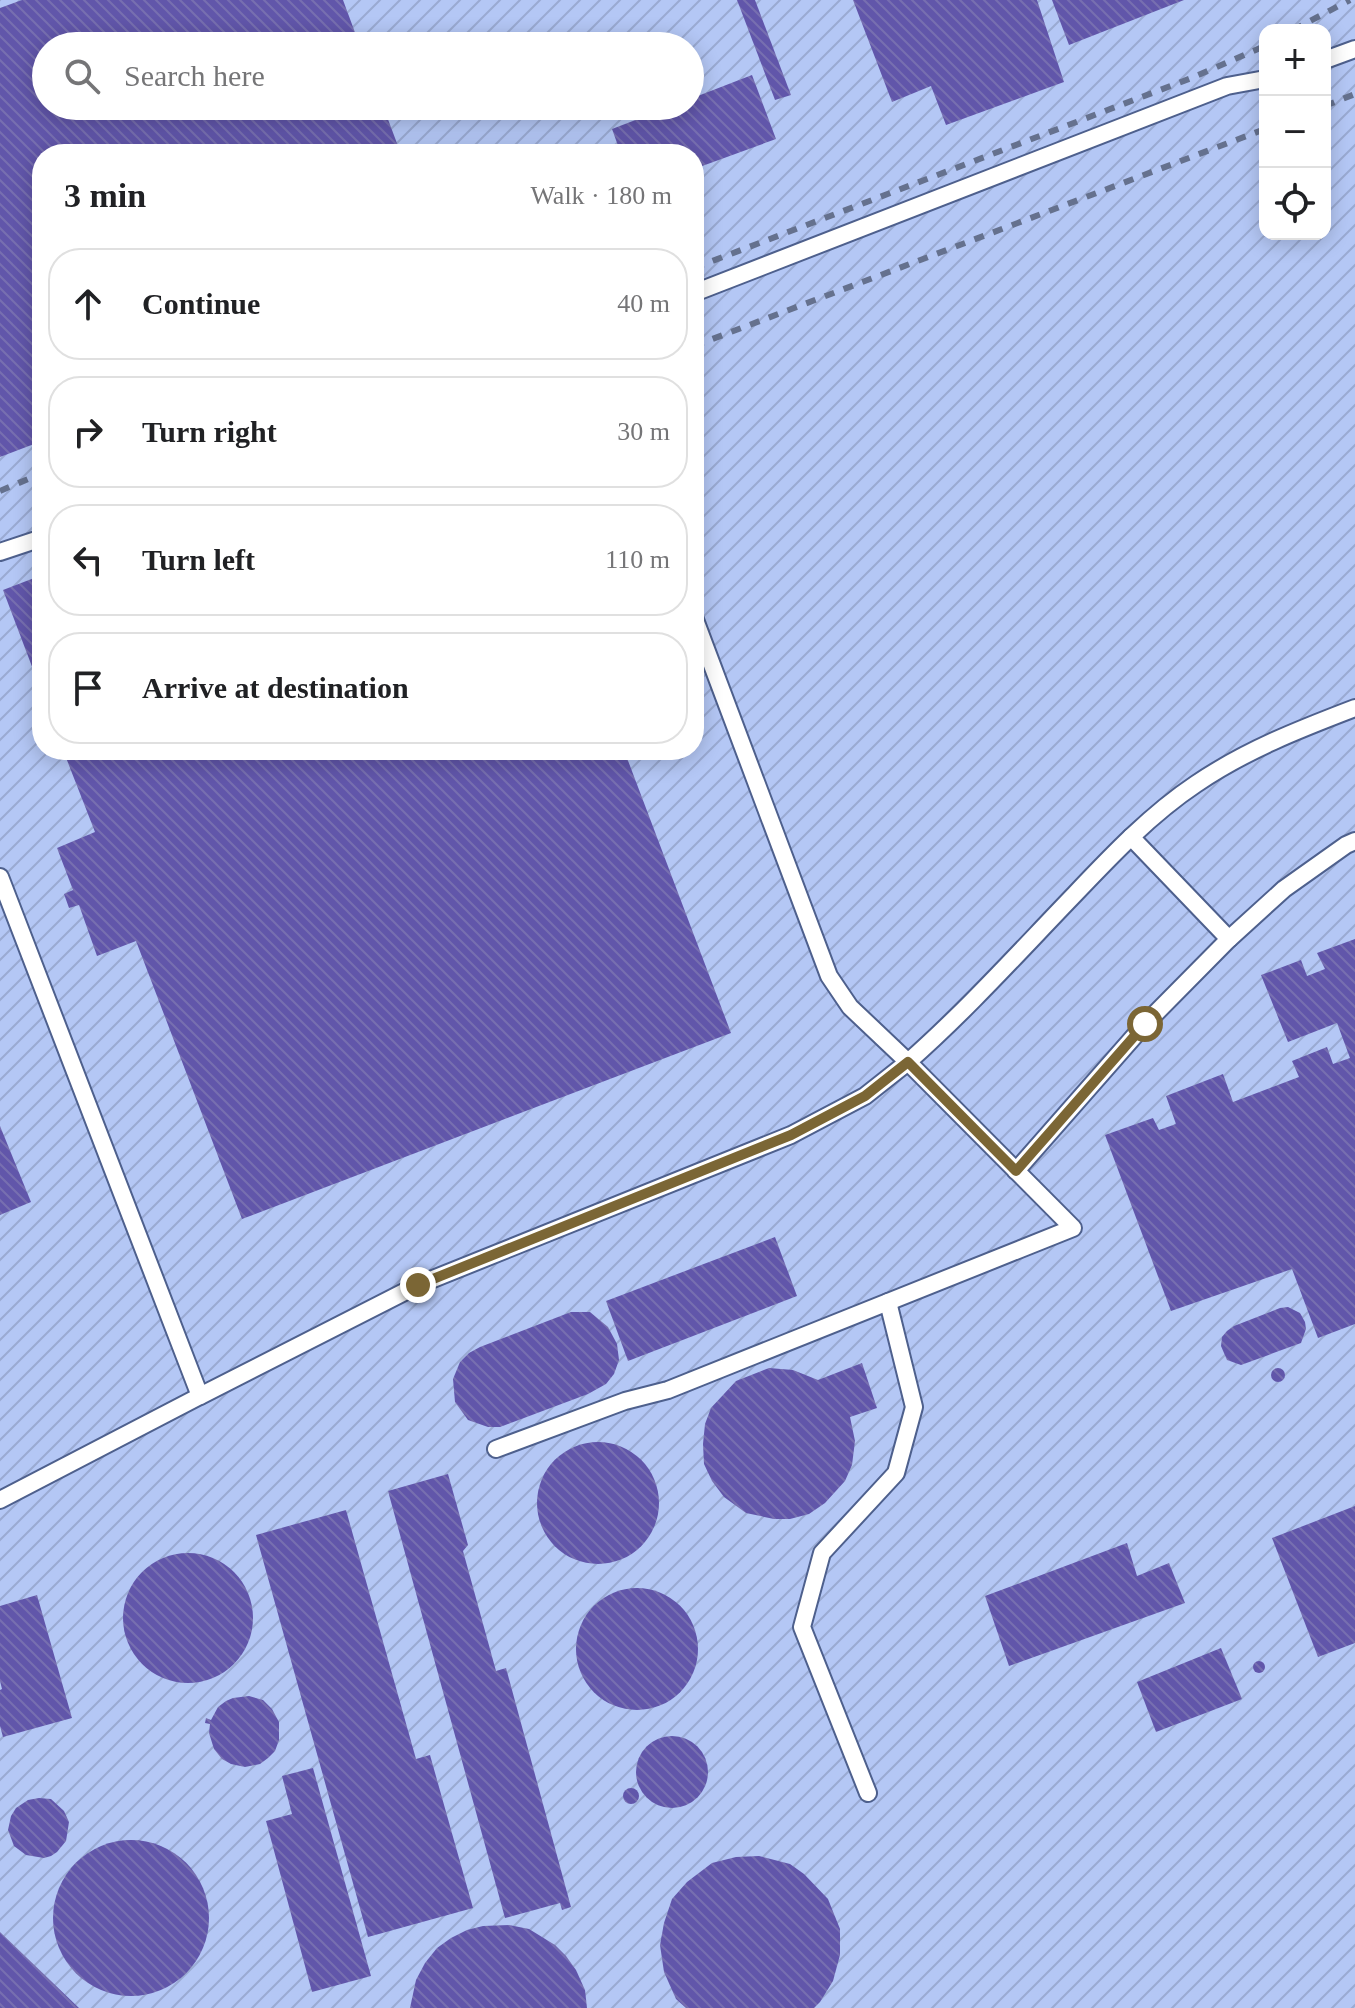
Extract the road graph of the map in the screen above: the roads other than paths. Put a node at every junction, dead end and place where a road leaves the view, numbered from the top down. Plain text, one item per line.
1 (1355, 49) edge
2 (1331, 58) edge
3 (1259, 80) edge
4 (704, 289) edge
5 (32, 541) edge
6 (0, 552) edge
7 (704, 644) edge
8 (1355, 708) edge
9 (1131, 837) junction
10 (1355, 841) edge
11 (0, 877) edge
12 (1229, 939) junction
13 (908, 1062) junction
14 (1016, 1171) junction
15 (888, 1302) junction
16 (200, 1396) junction
17 (496, 1449) dead end
18 (0, 1500) edge
19 (868, 1793) dead end

1 - 2 lane
3 - 4 lane
5 - 6 lane
7 - 13 lane
8 - 9 lane
9 - 12 lane
9 - 13 lane
10 - 12 lane
11 - 16 lane
12 - 14 lane
13 - 14 lane
13 - 16 lane
14 - 15 lane
15 - 17 lane
15 - 19 lane
16 - 18 lane

